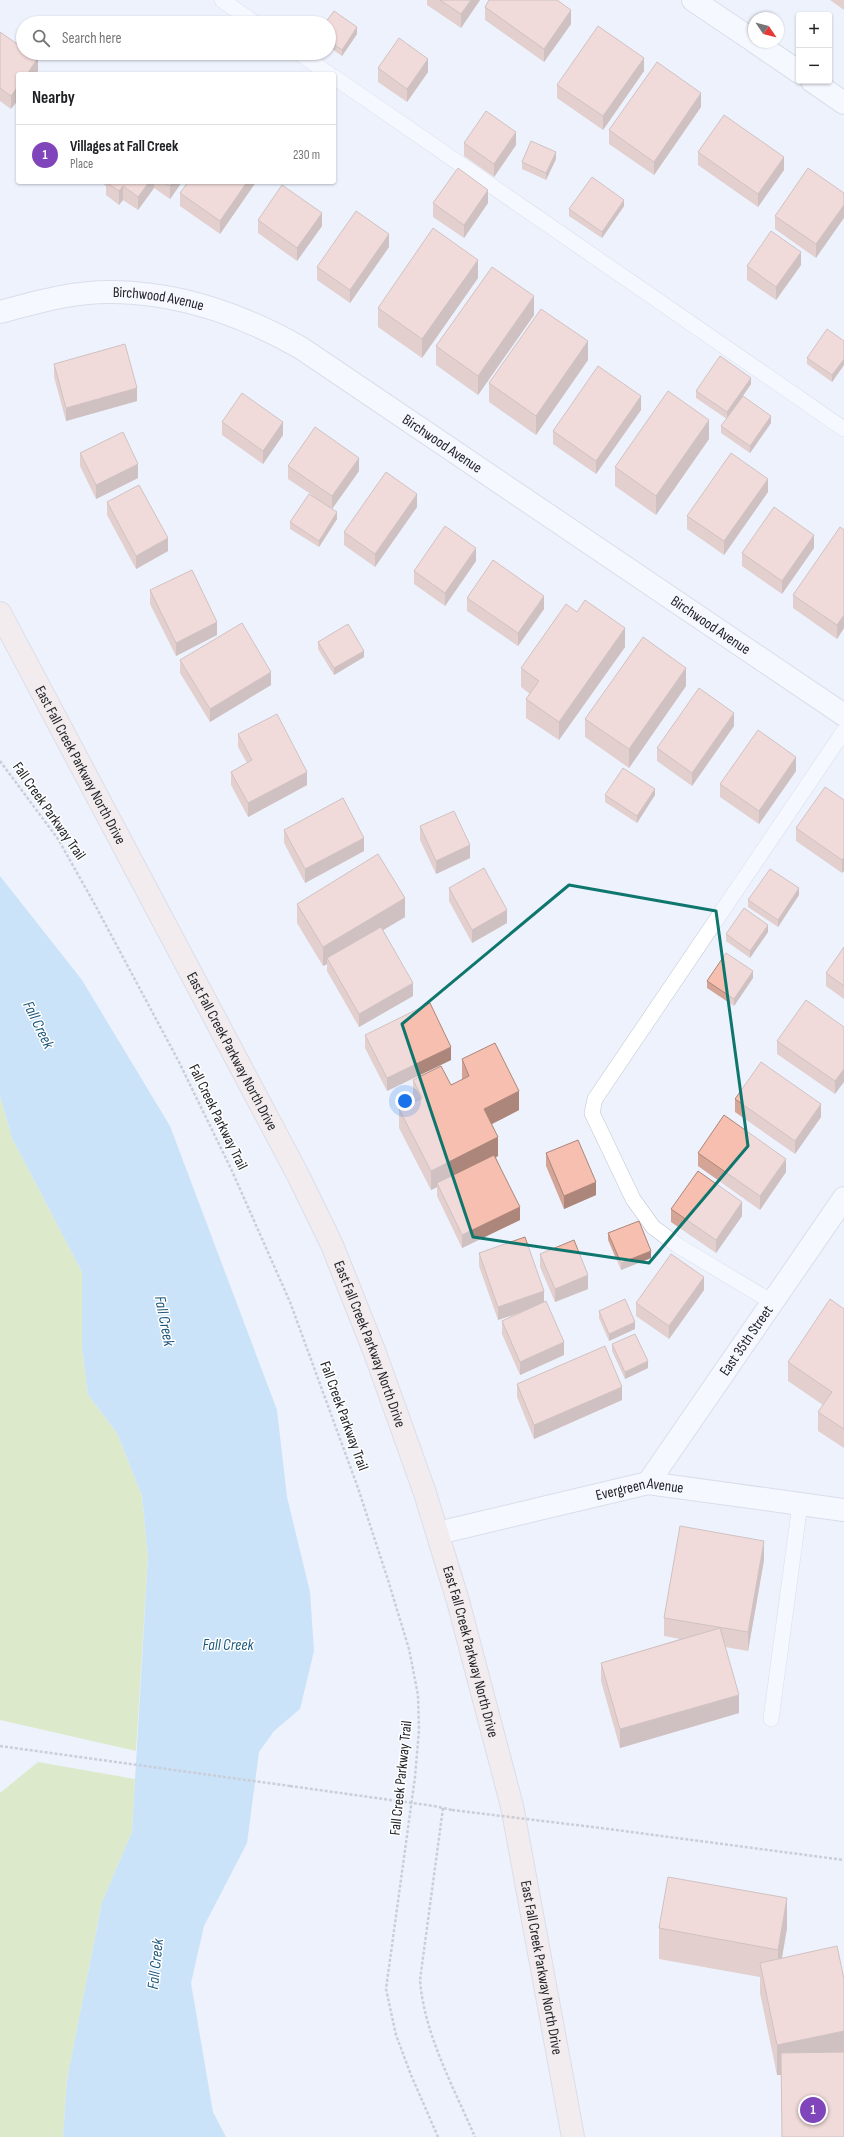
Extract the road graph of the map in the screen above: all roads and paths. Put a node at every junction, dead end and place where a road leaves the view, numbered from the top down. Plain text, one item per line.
1 (222, 0) edge
2 (693, 0) edge
3 (245, 16) edge
4 (748, 38) edge
5 (763, 48) edge
6 (309, 60) edge
7 (796, 70) edge
8 (326, 72) edge
9 (336, 78) edge
10 (816, 84) edge
11 (844, 103) edge
12 (0, 312) edge
13 (844, 429) edge
14 (0, 613) edge
15 (844, 715) edge
16 (844, 731) edge
17 (0, 761) edge
18 (844, 1198) edge
19 (772, 1302) junction
20 (648, 1483) junction
21 (800, 1504) junction
22 (844, 1510) edge
23 (438, 1533) junction
24 (771, 1719) dead end
25 (0, 1746) edge
26 (443, 1808) junction
27 (844, 1860) edge
28 (438, 2137) edge
29 (475, 2137) edge
30 (573, 2137) edge

1 - 3 lane
2 - 4 street
5 - 7 street
6 - 8 lane
9 - 13 lane
10 - 11 street
12 - 15 street, Birchwood Avenue
14 - 23 main road, East Fall Creek Parkway North Drive
16 - 19 lane
17 - 28 path, Fall Creek Parkway Trail
18 - 19 street, East 35th Street
19 - 20 street, East 35th Street
20 - 21 street, Evergreen Avenue
20 - 23 street, Evergreen Avenue
21 - 22 street, Evergreen Avenue
21 - 24 lane
23 - 30 main road, East Fall Creek Parkway North Drive
25 - 26 path, bridge
26 - 27 path, bridge
26 - 29 path

